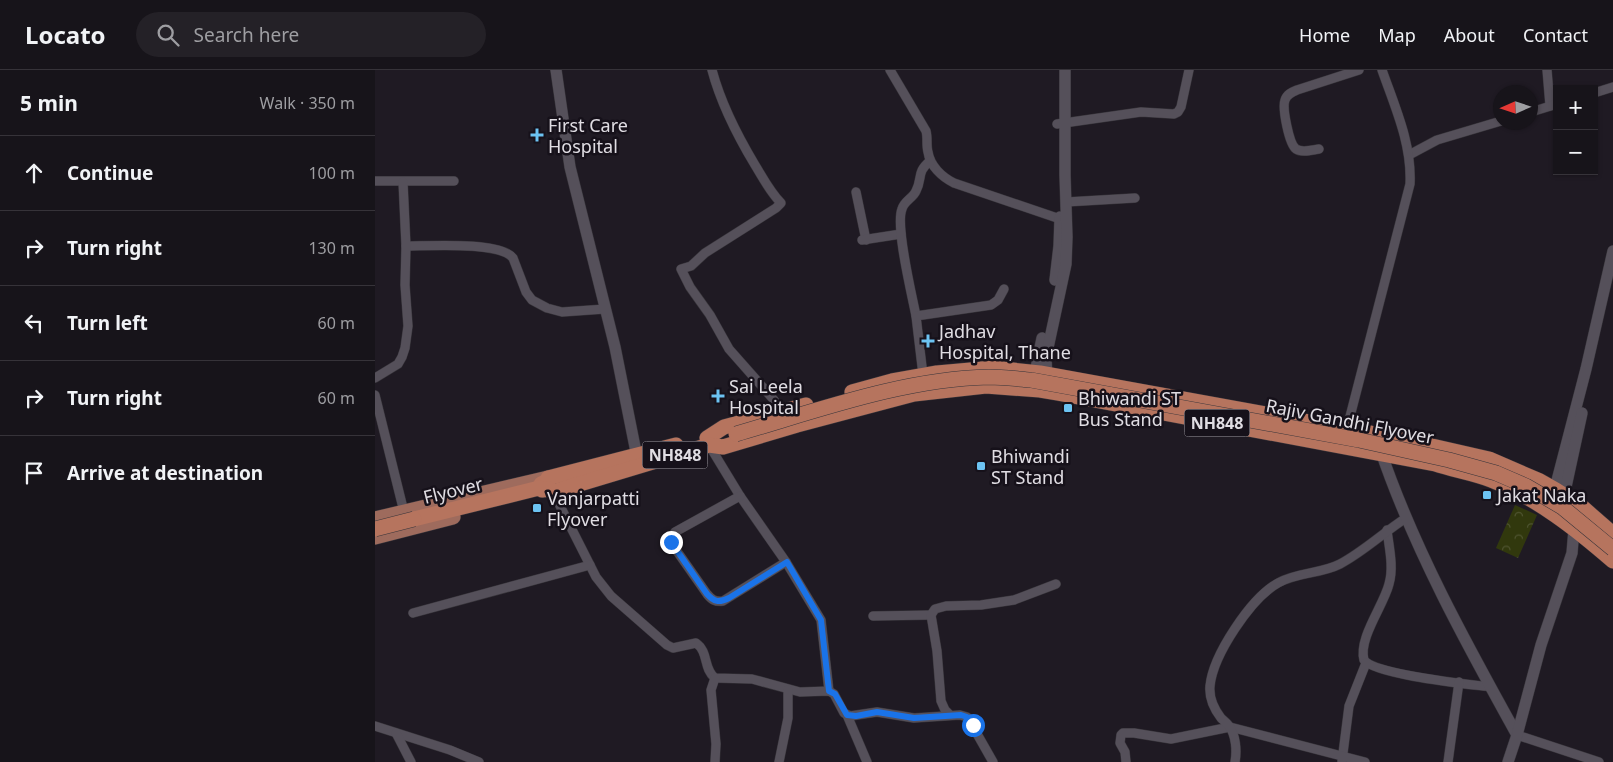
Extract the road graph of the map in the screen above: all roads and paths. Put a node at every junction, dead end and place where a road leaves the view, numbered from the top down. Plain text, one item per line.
1 (556, 70) edge
2 (712, 70) edge
3 (890, 70) edge
4 (1058, 70) edge
5 (1065, 70) edge
6 (1189, 70) edge
7 (1359, 70) edge
8 (1382, 70) edge
9 (1547, 70) edge
10 (1613, 87) edge
11 (1598, 92) edge
12 (1553, 105) edge
13 (1538, 110) edge
14 (1061, 123) junction
15 (1493, 123) edge
16 (1319, 150) dead end
17 (1409, 155) junction
18 (930, 161) junction
19 (375, 181) edge
20 (454, 181) dead end
21 (403, 182) junction
22 (856, 192) dead end
23 (1135, 198) dead end
24 (1066, 202) junction
25 (1064, 221) junction
26 (901, 234) junction
27 (406, 246) junction
28 (1613, 251) edge
29 (1613, 278) edge
30 (1004, 289) dead end
31 (605, 309) junction
32 (916, 316) junction
33 (1598, 328) junction
34 (1041, 373) junction
35 (923, 375) junction
36 (375, 378) edge
37 (1039, 390) junction
38 (375, 395) edge
39 (843, 395) junction
40 (848, 412) junction
41 (781, 413) junction
42 (1347, 430) junction
43 (1375, 435) junction
44 (714, 440) junction
45 (1342, 447) junction
46 (1382, 454) junction
47 (638, 460) junction
48 (546, 487) junction
49 (1560, 493) junction
50 (740, 496) junction
51 (1550, 511) junction
52 (404, 513) junction
53 (1590, 514) junction
54 (1406, 518) junction
55 (375, 520) edge
56 (409, 528) junction
57 (375, 529) edge
58 (1387, 530) junction
59 (1574, 530) junction
60 (1612, 530) edge
61 (375, 537) edge
62 (1593, 543) junction
63 (1613, 549) edge
64 (1572, 553) junction
65 (1613, 561) edge
66 (787, 562) junction
67 (590, 565) junction
68 (1056, 584) dead end
69 (413, 613) dead end
70 (873, 616) dead end
71 (931, 616) junction
72 (1366, 663) junction
73 (715, 678) junction
74 (1459, 682) junction
75 (1491, 687) junction
76 (788, 690) junction
77 (829, 691) junction
78 (847, 715) junction
79 (950, 715) junction
80 (375, 726) edge
81 (1230, 727) junction
82 (396, 733) junction
83 (1517, 735) junction
84 (1342, 759) edge
85 (411, 762) edge
86 (479, 762) edge
87 (715, 762) edge
88 (779, 762) edge
89 (867, 762) edge
90 (993, 762) edge
91 (1126, 762) edge
92 (1235, 762) edge
93 (1365, 762) edge
94 (1448, 762) edge
95 (1508, 762) edge
96 (1599, 762) edge

1 - 31 street
2 - 41 street
3 - 18 street
4 - 14 street
5 - 14 street
6 - 14 street
7 - 16 street
8 - 17 street
9 - 12 street
10 - 11 street
12 - 13 street
14 - 24 street
14 - 25 street
15 - 17 street
17 - 42 street
18 - 25 street
18 - 26 street
19 - 21 street
20 - 21 street
21 - 27 street
22 - 26 street
23 - 24 street
24 - 25 street
25 - 34 street
26 - 32 street
27 - 31 street
27 - 36 street
28 - 33 street
29 - 33 street
30 - 32 street
31 - 47 street
32 - 35 street
33 - 49 street
34 - 35 highway, NH848
34 - 37 street
34 - 42 highway, NH848
35 - 39 highway, NH848
37 - 40 highway, NH848
37 - 45 highway, NH848
38 - 52 street
39 - 40 street
39 - 41 highway, NH848
40 - 44 highway, NH848
41 - 44 highway, NH848
42 - 43 highway, NH848
42 - 45 street
43 - 46 street
43 - 49 highway, NH848
44 - 47 highway, NH848
44 - 50 street
44 - 63 highway, Rajiv Gandhi Flyover, bridge
45 - 46 highway, NH848
46 - 51 highway, NH848
46 - 54 street
47 - 48 highway, NH848
48 - 52 main road
48 - 56 main road
48 - 57 highway, Flyover / NH848, bridge
48 - 67 street
49 - 51 street
49 - 53 highway, NH848
50 - 66 street
50 - 66 street
51 - 59 highway, NH848
52 - 55 main road
52 - 56 street
53 - 59 street
53 - 60 highway, NH848
54 - 58 street
54 - 75 street
56 - 61 main road
58 - 72 street
58 - 81 street
59 - 62 highway, NH848
59 - 64 street
60 - 62 street
62 - 64 street
62 - 65 highway, NH848
64 - 83 street
66 - 77 street
67 - 69 street
67 - 73 street
68 - 71 street
70 - 71 street
71 - 79 street
72 - 74 street
72 - 84 street
73 - 76 street
73 - 87 street
74 - 75 street
74 - 94 street
75 - 83 street
76 - 77 street
76 - 88 street
77 - 78 street
78 - 79 street
78 - 89 street
79 - 90 street
80 - 82 street
81 - 84 street
81 - 91 street
81 - 92 street
82 - 85 street
82 - 86 street
83 - 95 street
83 - 96 street
84 - 93 street

